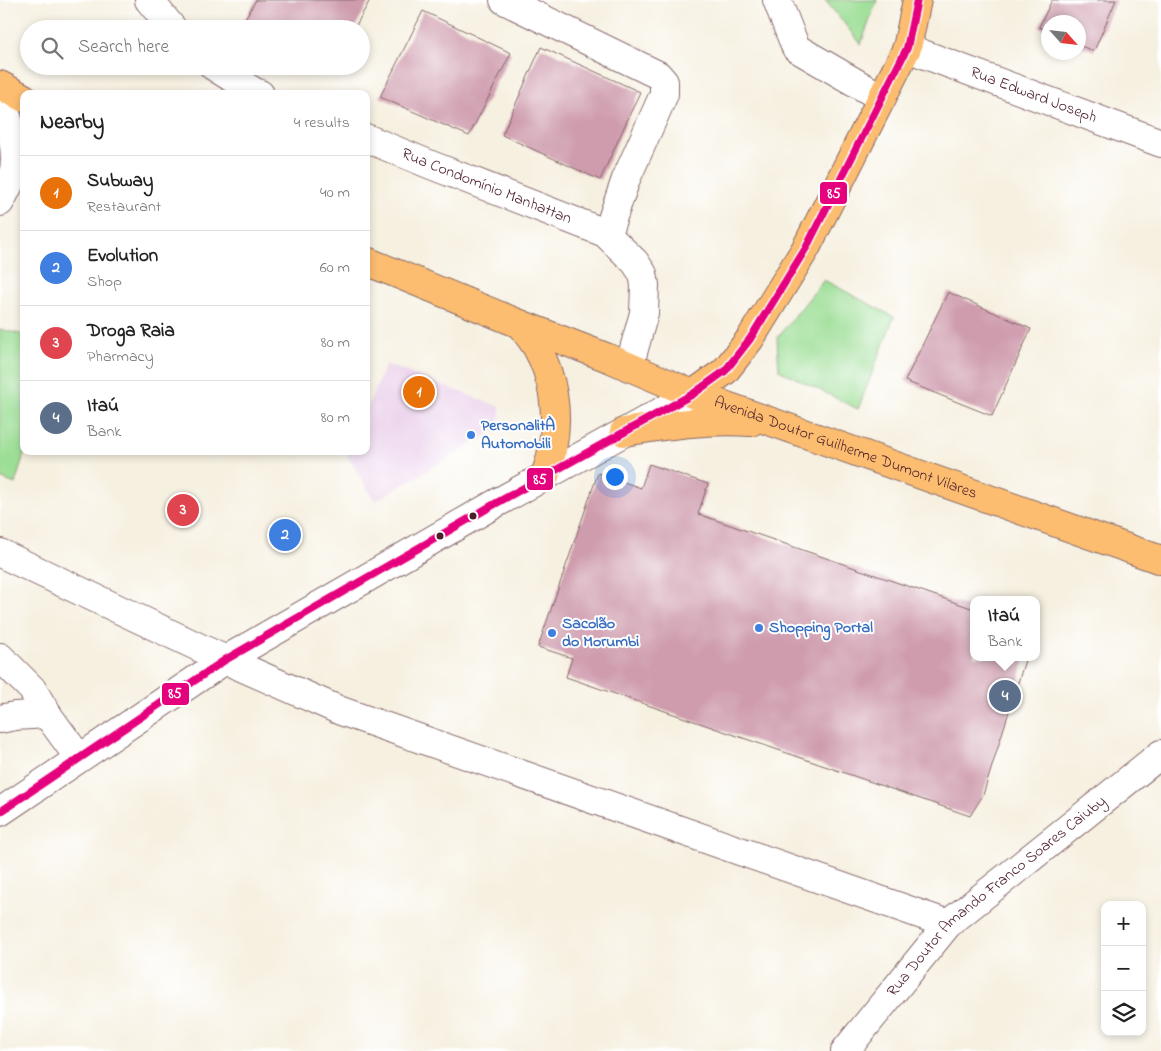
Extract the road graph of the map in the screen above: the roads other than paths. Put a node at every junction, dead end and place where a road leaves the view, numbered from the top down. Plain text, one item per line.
1 (149, 0) edge
2 (504, 0) edge
3 (777, 0) edge
4 (917, 0) edge
5 (166, 20) edge
6 (907, 48) junction
7 (228, 75) edge
8 (0, 85) edge
9 (253, 90) edge
10 (20, 96) edge
11 (882, 98) junction
12 (0, 101) edge
13 (370, 140) edge
14 (1161, 143) edge
15 (0, 203) edge
16 (20, 203) edge
17 (607, 234) junction
18 (370, 263) edge
19 (520, 324) junction
20 (629, 366) junction
21 (693, 394) junction
22 (778, 424) junction
23 (624, 432) junction
24 (545, 476) junction
25 (0, 553) edge
26 (1161, 560) edge
27 (225, 660) junction
28 (2, 663) edge
29 (47, 714) junction
30 (0, 719) edge
31 (1161, 754) edge
32 (79, 758) junction
33 (0, 812) edge
34 (948, 924) junction
35 (845, 1051) edge

1 - 5 street
2 - 17 street
3 - 11 street
4 - 6 main road
6 - 11 main road
6 - 14 street, Rua Edward Joseph
7 - 9 street
8 - 10 main road
11 - 21 main road
12 - 15 street
13 - 17 street, Rua Condomínio Manhattan
15 - 16 street
17 - 20 street, Rua Condomínio Manhattan
18 - 19 main road, Avenida Doutor Guilherme Dumont Vilares
19 - 20 main road, Avenida Doutor Guilherme Dumont Vilares
19 - 24 main road
20 - 21 main road, Avenida Doutor Guilherme Dumont Vilares
21 - 22 main road, Avenida Doutor Guilherme Dumont Vilares
21 - 23 street
22 - 23 main road
22 - 26 main road, Avenida Doutor Guilherme Dumont Vilares
23 - 24 street
24 - 27 street
25 - 27 street
27 - 32 street
27 - 34 street
28 - 29 street
29 - 30 street
29 - 32 street
31 - 34 street, Rua Doutor Amando Franco Soares Caiuby
32 - 33 street
34 - 35 street, Rua Doutor Amando Franco Soares Caiuby

